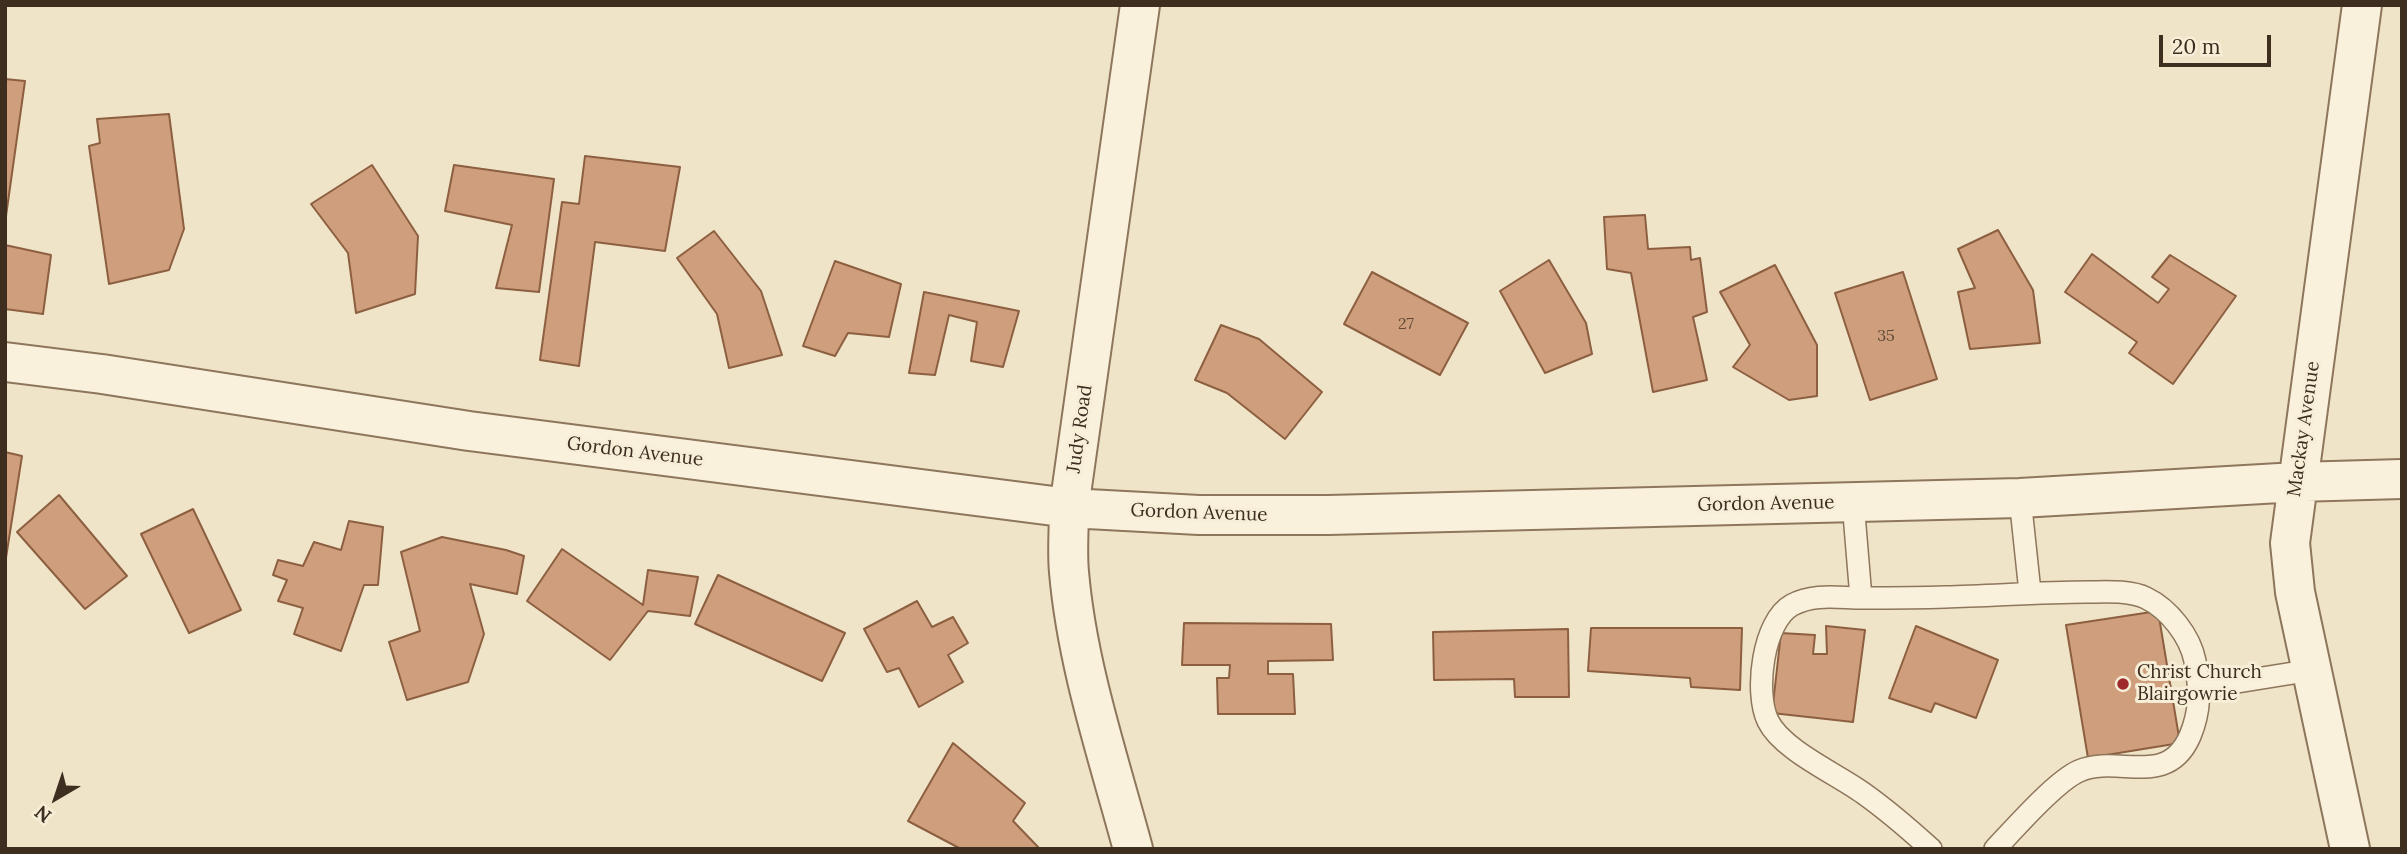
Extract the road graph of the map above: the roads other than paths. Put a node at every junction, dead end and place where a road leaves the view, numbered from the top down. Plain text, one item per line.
1 (1140, 5) edge
2 (2362, 5) edge
3 (5, 362) edge
4 (2402, 479) edge
5 (2297, 482) junction
6 (2020, 498) junction
7 (1853, 502) junction
8 (1069, 508) junction
9 (2031, 592) junction
10 (1861, 598) junction
11 (2312, 670) junction
12 (2200, 688) junction
13 (1133, 849) edge
14 (1931, 849) edge
15 (1995, 849) edge
16 (2350, 849) edge

1 - 8 street, Judy Road
2 - 5 street, Mackay Avenue
3 - 8 street, Gordon Avenue
4 - 5 street, Gordon Avenue
5 - 6 street, Gordon Avenue
5 - 11 street, Mackay Avenue
6 - 7 street, Gordon Avenue
6 - 9 lane
7 - 8 street, Gordon Avenue
7 - 10 lane
8 - 13 street, Judy Road
9 - 10 lane
9 - 12 lane
10 - 14 lane
11 - 12 lane
11 - 16 street, Mackay Avenue
12 - 15 lane

